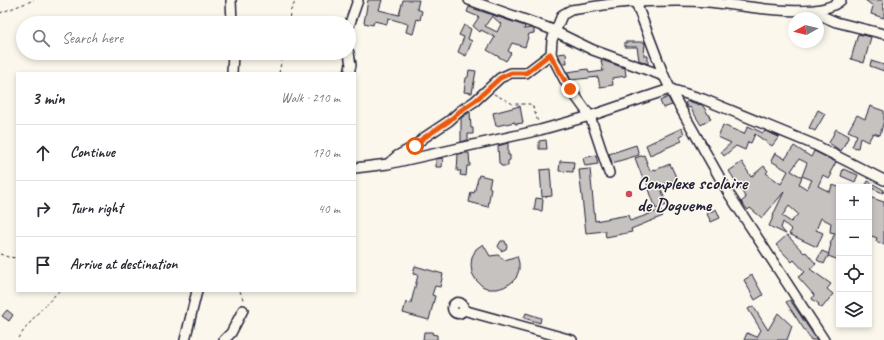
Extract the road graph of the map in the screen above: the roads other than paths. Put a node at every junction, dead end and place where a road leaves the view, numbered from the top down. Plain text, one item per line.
1 (231, 0) edge
2 (358, 0) edge
3 (469, 0) edge
4 (841, 0) edge
5 (635, 1) edge
6 (810, 11) junction
7 (232, 16) edge
8 (352, 16) edge
9 (555, 31) junction
10 (884, 34) edge
11 (550, 54) junction
12 (233, 60) edge
13 (350, 60) edge
14 (232, 72) edge
15 (349, 72) edge
16 (664, 76) junction
17 (670, 89) junction
18 (590, 116) junction
19 (388, 164) junction
20 (356, 168) edge
21 (609, 173) dead end
22 (884, 180) edge
23 (197, 292) edge
24 (242, 310) road end
25 (463, 310) dead end
26 (185, 340) edge
27 (224, 340) edge
28 (572, 340) edge
29 (824, 340) edge

1 - 7 street
2 - 8 street
3 - 9 street
4 - 6 street
5 - 6 street
5 - 9 street
5 - 16 street
6 - 10 street
9 - 11 street
9 - 16 street
11 - 18 street
11 - 19 street
12 - 14 street
13 - 15 street
16 - 17 street
17 - 18 street
17 - 22 street
17 - 29 street
18 - 19 street
18 - 21 street
19 - 20 street
23 - 26 street
24 - 27 street
25 - 28 street

